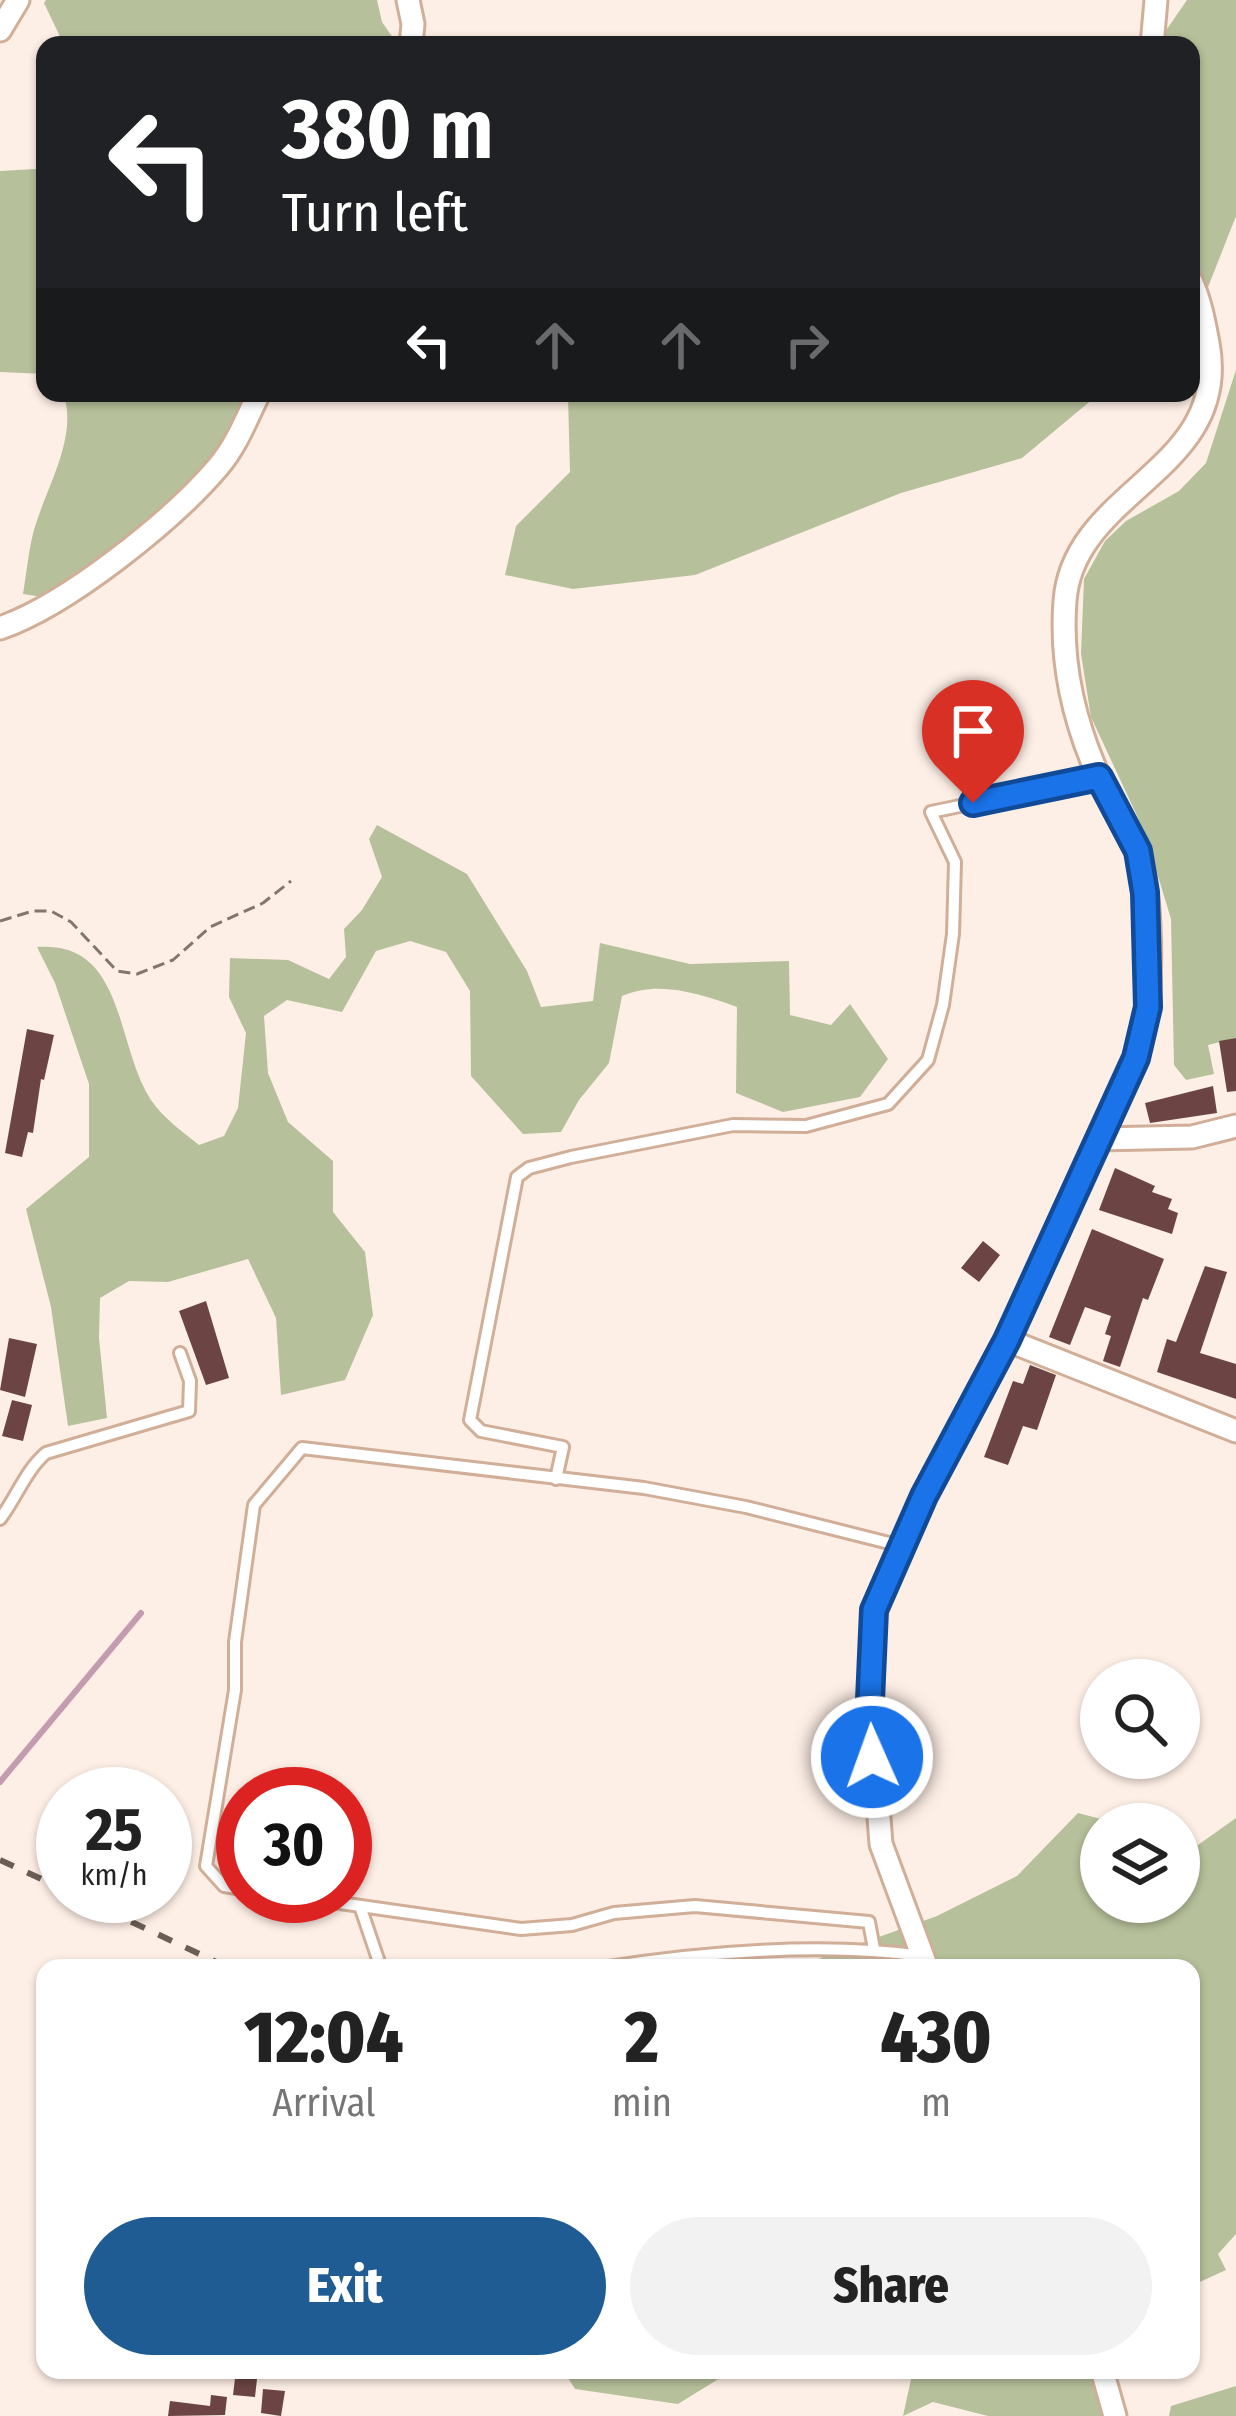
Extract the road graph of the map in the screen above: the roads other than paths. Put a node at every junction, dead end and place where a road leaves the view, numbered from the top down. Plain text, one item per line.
1 (18, 0) edge
2 (408, 0) edge
3 (1156, 0) edge
4 (0, 30) edge
5 (412, 36) edge
6 (1153, 36) edge
7 (1200, 315) edge
8 (254, 402) edge
9 (0, 628) edge
10 (1099, 777) junction
11 (1236, 1126) edge
12 (1098, 1139) junction
13 (1007, 1340) junction
14 (180, 1352) dead end
15 (1236, 1431) edge
16 (556, 1479) junction
17 (0, 1519) edge
18 (902, 1546) junction
19 (222, 1767) edge
20 (216, 1805) edge
21 (216, 1877) edge
22 (372, 1908) edge
23 (366, 1923) edge
24 (874, 1949) junction
25 (378, 1959) edge
26 (659, 1959) edge
27 (912, 1959) edge
28 (923, 1959) edge
29 (1105, 2379) edge
30 (1115, 2416) edge

1 - 4 street
2 - 5 street
3 - 6 street
7 - 10 street
8 - 9 street
10 - 12 street
10 - 16 lane
11 - 12 street
12 - 13 street
13 - 15 street
13 - 18 street
14 - 17 lane
16 - 18 lane
16 - 19 lane
18 - 28 street
20 - 21 lane
22 - 24 lane
23 - 25 lane
24 - 26 lane
24 - 27 lane
29 - 30 street

